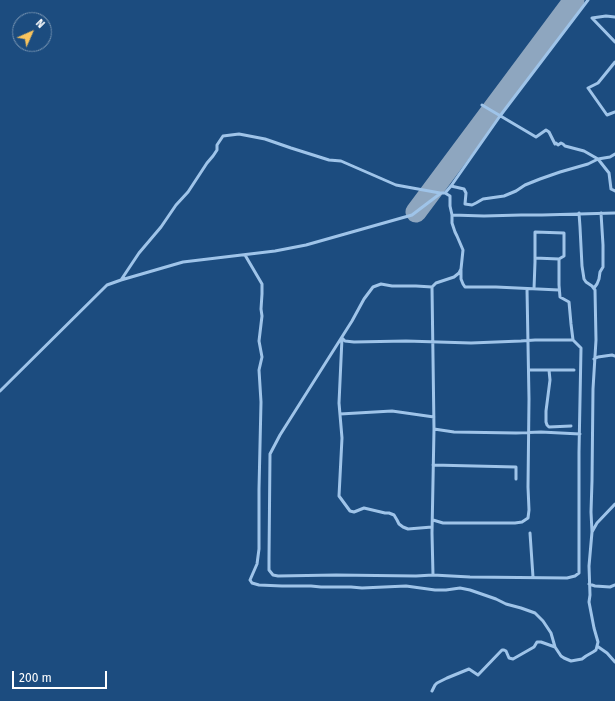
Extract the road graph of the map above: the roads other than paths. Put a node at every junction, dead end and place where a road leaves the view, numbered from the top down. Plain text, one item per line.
1 (588, 0) edge
2 (615, 17) edge
3 (615, 42) edge
4 (615, 62) edge
5 (482, 105) dead end
6 (615, 112) edge
7 (500, 116) junction
8 (615, 154) edge
9 (598, 159) junction
10 (451, 186) junction
11 (615, 190) edge
12 (445, 192) junction
13 (441, 193) junction
14 (578, 213) junction
15 (601, 213) junction
16 (615, 213) edge
17 (452, 215) junction
18 (244, 255) junction
19 (536, 258) junction
20 (559, 259) junction
21 (461, 269) junction
22 (121, 280) junction
23 (432, 287) junction
24 (594, 288) junction
25 (527, 289) junction
26 (534, 289) junction
27 (559, 290) junction
28 (342, 338) junction
29 (573, 340) junction
30 (434, 341) junction
31 (528, 341) junction
32 (615, 356) edge
33 (594, 359) junction
34 (529, 370) junction
35 (549, 370) junction
36 (574, 370) dead end
37 (0, 391) edge
38 (340, 414) junction
39 (434, 417) junction
40 (571, 426) dead end
41 (434, 429) junction
42 (528, 433) junction
43 (580, 434) junction
44 (433, 466) junction
45 (516, 479) dead end
46 (615, 504) edge
47 (433, 520) junction
48 (432, 527) junction
49 (592, 532) junction
50 (530, 533) dead end
51 (433, 575) junction
52 (533, 577) junction
53 (589, 584) junction
54 (615, 585) edge
55 (597, 646) junction
56 (555, 647) junction
57 (615, 662) edge
58 (432, 691) dead end

1 - 7 street
2 - 3 street
4 - 6 street
5 - 7 street
7 - 9 street
7 - 10 street
8 - 9 street
9 - 10 street
9 - 11 street
10 - 12 street
12 - 13 street
12 - 17 street
13 - 18 street
13 - 22 street
14 - 15 street
14 - 17 street
14 - 24 street
15 - 16 street
15 - 24 street
17 - 21 street
18 - 22 street
18 - 56 street
19 - 20 street
19 - 20 street
19 - 26 street
20 - 27 street
21 - 23 street
21 - 25 street
22 - 37 street
23 - 28 street
23 - 30 street
24 - 33 street
25 - 26 street
25 - 31 street
26 - 27 street
27 - 29 street
28 - 30 street
28 - 38 street
28 - 51 street
29 - 31 street
29 - 43 street
30 - 31 street
30 - 39 street
31 - 34 street
32 - 33 street
33 - 49 street
34 - 35 street
34 - 42 street
35 - 36 street
35 - 40 street
38 - 39 street
38 - 48 street
39 - 41 street
41 - 42 street
41 - 44 street
42 - 43 street
42 - 47 street
43 - 52 street
44 - 45 street
44 - 47 street
46 - 49 street
47 - 48 street
48 - 51 street
49 - 53 street
50 - 52 street
51 - 52 street
53 - 54 street
53 - 55 street
55 - 56 street
55 - 57 street
56 - 58 street

